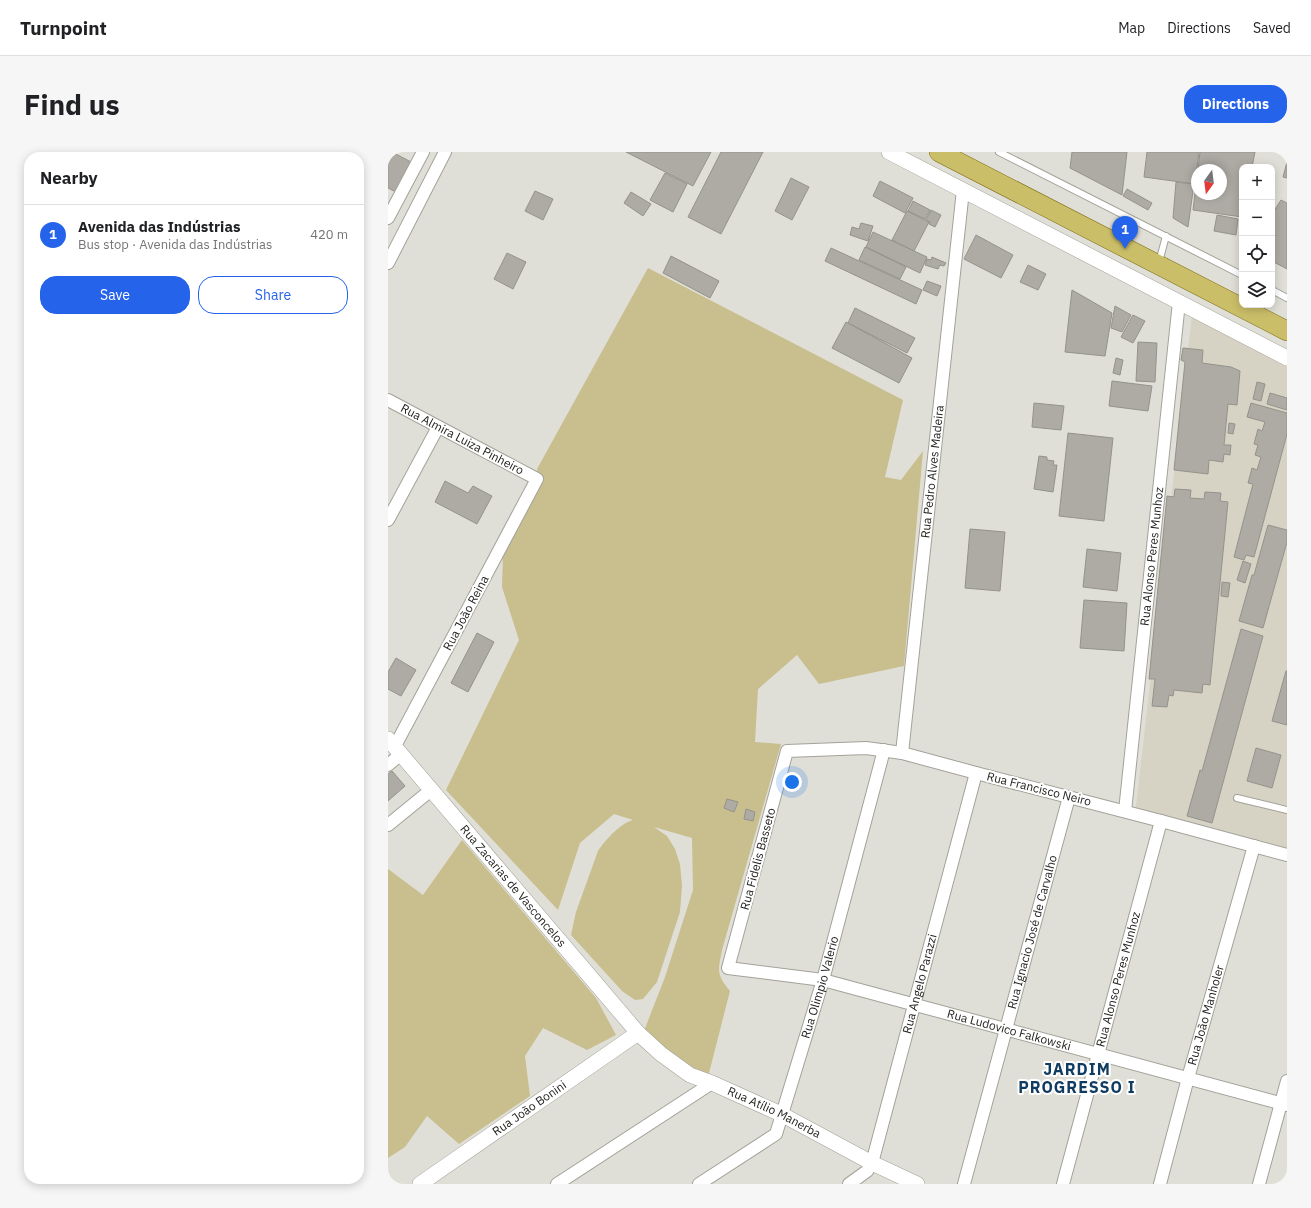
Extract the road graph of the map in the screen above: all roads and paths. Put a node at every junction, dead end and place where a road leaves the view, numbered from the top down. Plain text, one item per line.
1 (423, 152) edge
2 (445, 152) edge
3 (889, 152) edge
4 (939, 152) edge
5 (999, 152) edge
6 (963, 190) junction
7 (388, 218) edge
8 (1166, 236) junction
9 (392, 247) edge
10 (388, 263) edge
11 (1158, 266) junction
12 (1239, 273) edge
13 (1275, 292) edge
14 (1287, 298) edge
15 (1179, 302) junction
16 (1287, 331) edge
17 (1287, 358) edge
18 (388, 400) edge
19 (438, 426) junction
20 (537, 479) joint
21 (388, 520) edge
22 (395, 746) edge
23 (884, 750) junction
24 (788, 751) joint
25 (902, 753) junction
26 (388, 765) edge
27 (976, 773) junction
28 (431, 790) junction
29 (1069, 797) junction
30 (1237, 798) dead end
31 (1287, 810) edge
32 (1125, 811) junction
33 (1161, 821) junction
34 (388, 825) edge
35 (1254, 846) junction
36 (1287, 855) edge
37 (728, 968) joint
38 (823, 980) junction
39 (915, 1004) junction
40 (1006, 1029) junction
41 (638, 1033) junction
42 (1098, 1054) junction
43 (1188, 1078) junction
44 (1287, 1081) edge
45 (712, 1083) junction
46 (1284, 1104) edge
47 (781, 1114) junction
48 (872, 1163) junction
49 (420, 1184) edge
50 (556, 1184) edge
51 (699, 1184) edge
52 (849, 1184) edge
53 (917, 1184) edge
54 (964, 1184) edge
55 (1063, 1184) edge
56 (1160, 1184) edge
57 (1259, 1184) edge

1 - 7 street
2 - 9 street
3 - 6 street
4 - 11 main road
5 - 8 lane
6 - 15 street
6 - 25 street, Rua Pedro Alves Madeira
8 - 11 lane
8 - 12 lane
9 - 10 street
11 - 16 main road
13 - 14 lane
15 - 17 street
15 - 32 street, Rua Alonso Peres Munhoz
18 - 19 street, Rua Almira Luiza Pinheiro
19 - 20 street, Rua Almira Luiza Pinheiro
19 - 21 street
20 - 22 street, Rua João Reina
22 - 26 street
22 - 28 street, Rua Zacarias de Vasconcelos
23 - 24 street, Rua Francisco Neiro
23 - 25 street, Rua Francisco Neiro
23 - 38 street, Rua Olimpio Valerio
24 - 37 street, Rua Fidelis Basseto
25 - 27 street, Rua Francisco Neiro
27 - 29 street, Rua Francisco Neiro
27 - 39 street, Rua Angelo Parazzi
28 - 34 street
28 - 41 street, Rua Zacarias de Vasconcelos
29 - 32 street, Rua Francisco Neiro
29 - 40 street, Rua Ignacio José de Carvalho
30 - 31 lane
32 - 33 street, Rua Francisco Neiro
33 - 35 street, Rua Francisco Neiro
33 - 42 street, Rua Alonso Peres Munhoz
35 - 36 street, Rua Francisco Neiro
35 - 43 street, Rua João Manholer
37 - 38 street, Rua Ludovico Falkowski
38 - 39 street, Rua Ludovico Falkowski
38 - 47 street, Rua Olimpio Valerio
39 - 40 street, Rua Ludovico Falkowski
39 - 48 street, Rua Angelo Parazzi
40 - 42 street, Rua Ludovico Falkowski
40 - 54 street, Rua Ignacio José de Carvalho
41 - 45 street, Rua Atílio Manerba
41 - 49 street, Rua João Bonini
42 - 43 street, Rua Ludovico Falkowski
42 - 55 street, Rua Alonso Peres Munhoz
43 - 46 street, Rua Ludovico Falkowski
43 - 56 street, Rua João Manholer
44 - 46 street
45 - 47 street, Rua Atílio Manerba
45 - 50 street
46 - 57 street
47 - 48 street, Rua Atílio Manerba
47 - 51 street, Rua Olimpio Valerio
48 - 52 street, Rua Angelo Parazzi
48 - 53 street, Rua Atílio Manerba

